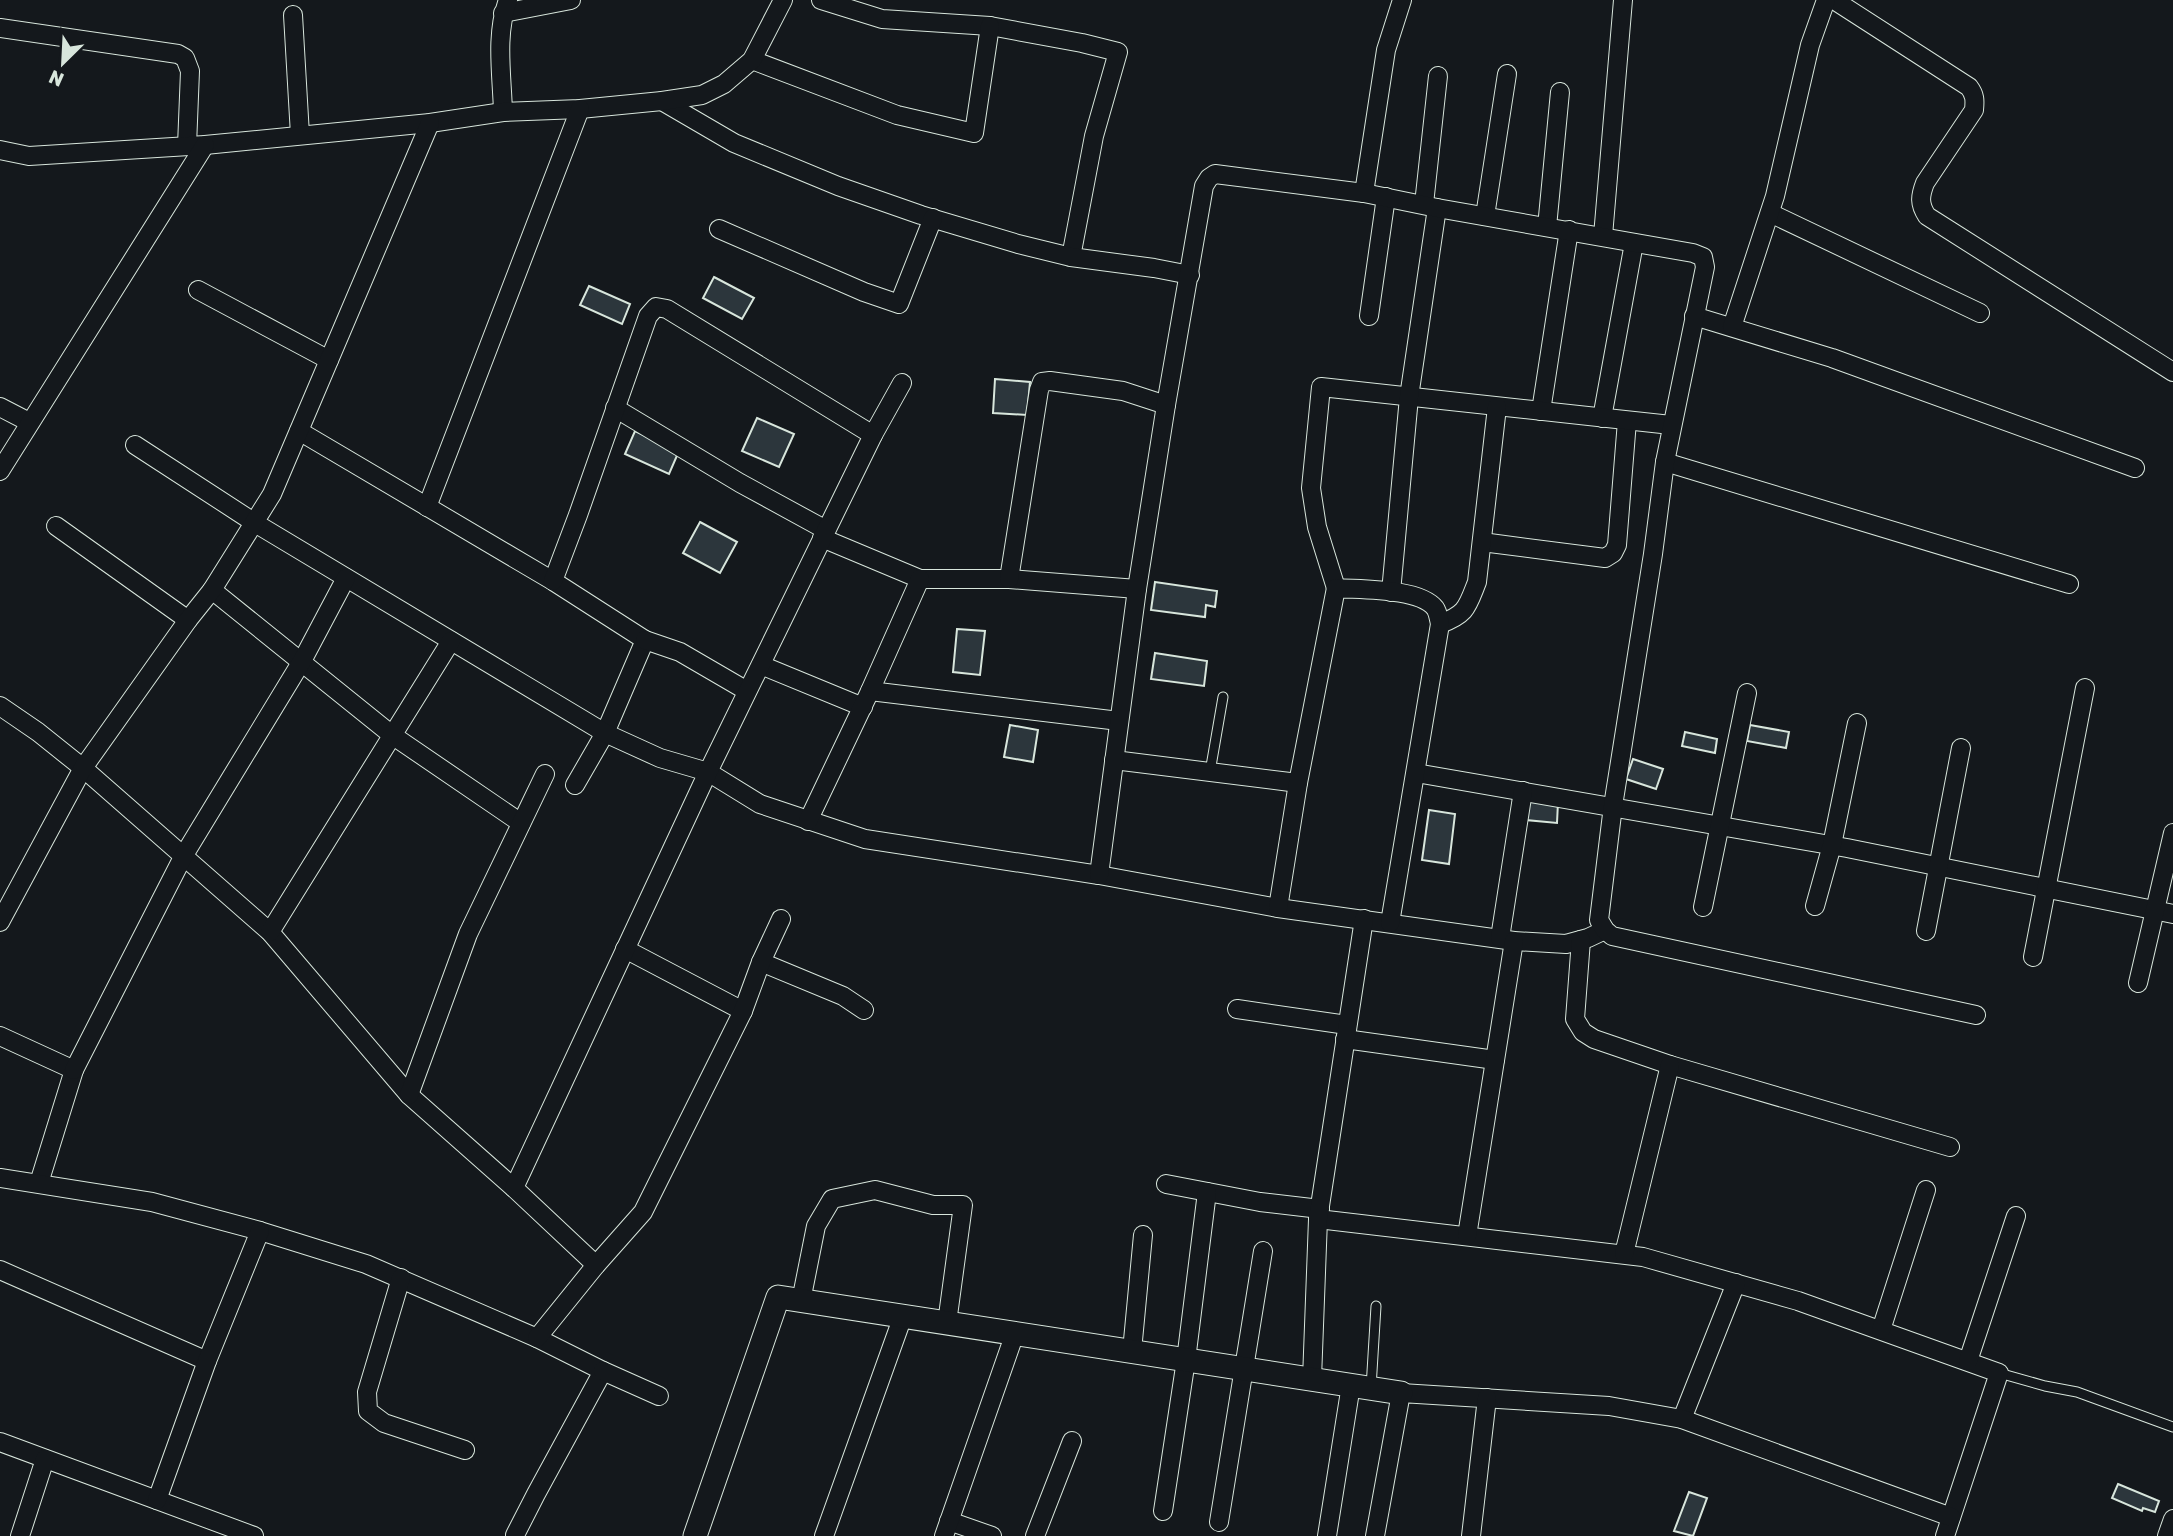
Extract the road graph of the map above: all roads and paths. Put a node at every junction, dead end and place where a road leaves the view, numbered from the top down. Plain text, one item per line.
1 (571, 0) edge
2 (783, 0) edge
3 (821, 0) edge
4 (1402, 0) edge
5 (1623, 0) edge
6 (1826, 0) edge
7 (1834, 0) edge
8 (506, 7) edge
9 (293, 15) dead end
10 (990, 26) junction
11 (0, 28) edge
12 (752, 60) junction
13 (1507, 74) dead end
14 (1438, 76) dead end
15 (1560, 92) dead end
16 (662, 101) junction
17 (580, 109) junction
18 (503, 112) junction
19 (430, 123) junction
20 (300, 135) junction
21 (196, 145) junction
22 (0, 150) edge
23 (1364, 193) junction
24 (1386, 197) junction
25 (1430, 206) junction
26 (1770, 213) junction
27 (1485, 216) junction
28 (933, 219) junction
29 (1547, 227) junction
30 (719, 229) dead end
31 (1569, 230) junction
32 (1603, 236) junction
33 (1634, 243) junction
34 (1071, 257) junction
35 (1190, 275) junction
36 (198, 290) dead end
37 (1980, 313) dead end
38 (1369, 316) dead end
39 (1695, 316) junction
40 (1732, 327) junction
41 (329, 360) junction
42 (2173, 372) edge
43 (902, 383) dead end
44 (1409, 397) junction
45 (1166, 405) junction
46 (0, 407) edge
47 (1497, 407) junction
48 (615, 408) junction
49 (1541, 411) junction
50 (1602, 418) junction
51 (1627, 421) junction
52 (29, 422) junction
53 (1671, 425) junction
54 (299, 432) junction
55 (873, 435) junction
56 (135, 445) dead end
57 (1665, 462) junction
58 (2136, 468) dead end
59 (0, 471) edge
60 (427, 507) junction
61 (255, 523) junction
62 (56, 526) dead end
63 (824, 534) junction
64 (1482, 542) junction
65 (346, 578) junction
66 (920, 579) junction
67 (1009, 579) junction
68 (553, 581) junction
69 (2069, 584) dead end
70 (1336, 588) junction
71 (1137, 589) junction
72 (212, 590) junction
73 (1391, 592) junction
74 (188, 620) junction
75 (1440, 624) junction
76 (645, 640) junction
77 (451, 641) junction
78 (302, 661) junction
79 (761, 665) junction
80 (2085, 688) dead end
81 (747, 691) junction
82 (1747, 693) dead end
83 (1223, 697) dead end
84 (867, 699) junction
85 (0, 706) edge
86 (1119, 721) junction
87 (1857, 723) dead end
88 (605, 733) junction
89 (392, 735) junction
90 (1961, 748) dead end
91 (1114, 760) junction
92 (83, 768) junction
93 (708, 772) junction
94 (1210, 772) junction
95 (1416, 773) junction
96 (545, 774) dead end
97 (1298, 783) junction
98 (575, 785) dead end
99 (1523, 790) junction
100 (1613, 806) junction
101 (808, 821) junction
102 (521, 823) junction
103 (1721, 825) junction
104 (2173, 832) edge
105 (1832, 845) junction
106 (184, 855) junction
107 (1939, 867) junction
108 (1098, 875) junction
109 (2045, 888) junction
110 (1815, 906) dead end
111 (1703, 907) dead end
112 (1278, 908) junction
113 (2164, 912) edge
114 (781, 919) dead end
115 (1364, 919) junction
116 (0, 922) edge
117 (1390, 923) junction
118 (1605, 930) junction
119 (1926, 930) dead end
120 (271, 932) junction
121 (1507, 940) junction
122 (1581, 940) junction
123 (625, 950) junction
124 (2032, 957) dead end
125 (761, 962) junction
126 (2138, 983) dead end
127 (1237, 1009) dead end
128 (864, 1010) dead end
129 (743, 1011) junction
130 (1976, 1015) dead end
131 (1346, 1032) junction
132 (0, 1036) edge
133 (1495, 1060) junction
134 (1670, 1065) junction
135 (74, 1070) junction
136 (409, 1095) junction
137 (1950, 1147) dead end
138 (0, 1178) edge
139 (39, 1184) junction
140 (1166, 1184) dead end
141 (514, 1188) junction
142 (1926, 1190) dead end
143 (1207, 1192) junction
144 (1319, 1214) junction
145 (2015, 1216) dead end
146 (260, 1231) junction
147 (1143, 1236) dead end
148 (1467, 1236) junction
149 (1263, 1251) dead end
150 (1624, 1254) junction
151 (596, 1265) junction
152 (0, 1270) edge
153 (401, 1278) junction
154 (1736, 1283) junction
155 (801, 1301) junction
156 (1376, 1306) dead end
157 (903, 1316) junction
158 (947, 1323) junction
159 (1881, 1330) junction
160 (1015, 1333) junction
161 (537, 1338) junction
162 (1132, 1351) junction
163 (1186, 1360) junction
164 (1968, 1361) junction
165 (207, 1362) junction
166 (1245, 1369) junction
167 (603, 1371) junction
168 (1999, 1373) junction
169 (1312, 1379) junction
170 (1361, 1387) junction
171 (1401, 1393) junction
172 (659, 1396) dead end
173 (1487, 1398) junction
174 (1682, 1419) junction
175 (2173, 1427) edge
176 (1072, 1441) dead end
177 (0, 1442) edge
178 (465, 1450) dead end
179 (45, 1459) junction
180 (157, 1500) junction
181 (1163, 1511) dead end
182 (1951, 1517) junction
183 (2173, 1519) edge
184 (1219, 1522) dead end
185 (946, 1529) edge
186 (515, 1535) edge
187 (20, 1536) edge
188 (254, 1536) edge
189 (695, 1536) edge
190 (824, 1536) edge
191 (992, 1536) edge
192 (1035, 1536) edge
193 (1328, 1536) edge
194 (1375, 1536) edge
195 (1471, 1536) edge
196 (1945, 1536) edge
197 (2167, 1536) edge

1 - 8 street
2 - 12 street
3 - 10 street
4 - 23 street
5 - 32 street
6 - 26 street
7 - 42 street
8 - 18 street
9 - 20 street
10 - 12 street
10 - 34 street
11 - 21 street
12 - 16 street
13 - 27 street
14 - 25 street
15 - 29 street
16 - 17 street
16 - 28 street
17 - 18 street
17 - 60 street
18 - 19 street
19 - 20 street
19 - 41 street
20 - 21 street
21 - 22 street
21 - 52 street
23 - 24 street
23 - 35 street
24 - 25 street
24 - 38 street
25 - 27 street
25 - 44 street
26 - 37 street
26 - 40 street
27 - 29 street
28 - 30 street
28 - 34 street
29 - 31 street
31 - 32 street
31 - 49 street
32 - 33 street
33 - 39 street
33 - 50 street
34 - 35 street
35 - 45 street
36 - 41 street
39 - 40 street
39 - 53 street
40 - 58 street
41 - 54 street
43 - 55 street
44 - 47 street
44 - 70 street
44 - 73 street
45 - 67 street
45 - 71 street
46 - 52 street
47 - 49 street
47 - 64 street
48 - 55 street
48 - 63 street
48 - 68 street
49 - 50 street
50 - 51 street
51 - 53 street
51 - 64 street
52 - 59 street
53 - 57 street
54 - 60 street
54 - 61 street
55 - 63 street
56 - 61 street
57 - 69 street
57 - 100 street
60 - 68 street
61 - 65 street
61 - 72 street
62 - 74 street
63 - 66 street
63 - 79 street
64 - 75 street
65 - 77 street
65 - 78 street
66 - 67 street
66 - 84 street
67 - 71 street
68 - 76 street
70 - 73 street
70 - 97 street
71 - 86 street
72 - 74 street
72 - 78 street
73 - 75 street
74 - 92 street
75 - 95 street
76 - 81 street
76 - 88 street
77 - 88 street
77 - 89 street
78 - 89 street
78 - 106 street
79 - 81 street
79 - 84 street
80 - 109 street
81 - 93 street
82 - 103 street
83 - 94 lane
84 - 86 street
84 - 101 street
85 - 92 street
86 - 91 street
87 - 105 street
88 - 93 street
88 - 98 street
89 - 102 street
89 - 120 street
90 - 107 street
91 - 94 street
91 - 108 street
92 - 106 street
92 - 116 street
93 - 101 street
93 - 123 street
94 - 97 street
95 - 99 street
95 - 117 street
96 - 102 street
97 - 112 street
99 - 100 street
99 - 121 street
100 - 103 street
100 - 118 street
101 - 108 street
102 - 136 street
103 - 105 street
103 - 111 street
104 - 113 street
105 - 107 street
105 - 110 street
106 - 120 street
106 - 135 street
107 - 109 street
107 - 119 street
108 - 112 street
109 - 113 street
109 - 124 street
112 - 115 street
113 - 126 street
114 - 125 street
115 - 117 street
115 - 131 street
117 - 121 street
118 - 122 street
118 - 130 street
120 - 136 street
121 - 122 street
121 - 133 street
122 - 134 street
123 - 129 street
123 - 141 street
125 - 128 street
125 - 129 street
127 - 131 street
129 - 151 street
131 - 133 street
131 - 144 street
132 - 135 street
133 - 148 street
134 - 137 street
134 - 150 street
135 - 139 street
136 - 141 street
138 - 139 street
139 - 146 street
140 - 143 street
141 - 151 street
142 - 159 street
143 - 144 street
143 - 163 street
144 - 148 street
144 - 169 street
145 - 164 street
146 - 153 street
146 - 165 street
147 - 162 street
148 - 150 street
149 - 166 street
150 - 154 street
151 - 161 street
152 - 165 street
153 - 161 street
153 - 178 street
154 - 159 street
154 - 174 street
155 - 157 street
155 - 158 street
155 - 189 street
156 - 170 lane
157 - 158 street
157 - 190 street
158 - 160 street
159 - 164 street
160 - 162 street
160 - 185 street
161 - 167 street
162 - 163 street
163 - 166 street
163 - 181 street
164 - 168 street
165 - 180 street
166 - 169 street
166 - 184 street
167 - 172 street
167 - 186 street
168 - 175 lane
168 - 182 street
169 - 170 street
170 - 171 street
170 - 193 street
171 - 173 street
171 - 194 street
173 - 174 street
173 - 195 street
174 - 182 street
176 - 192 street
177 - 179 street
179 - 180 street
179 - 187 street
180 - 188 street
182 - 196 street
183 - 197 street
185 - 191 street

